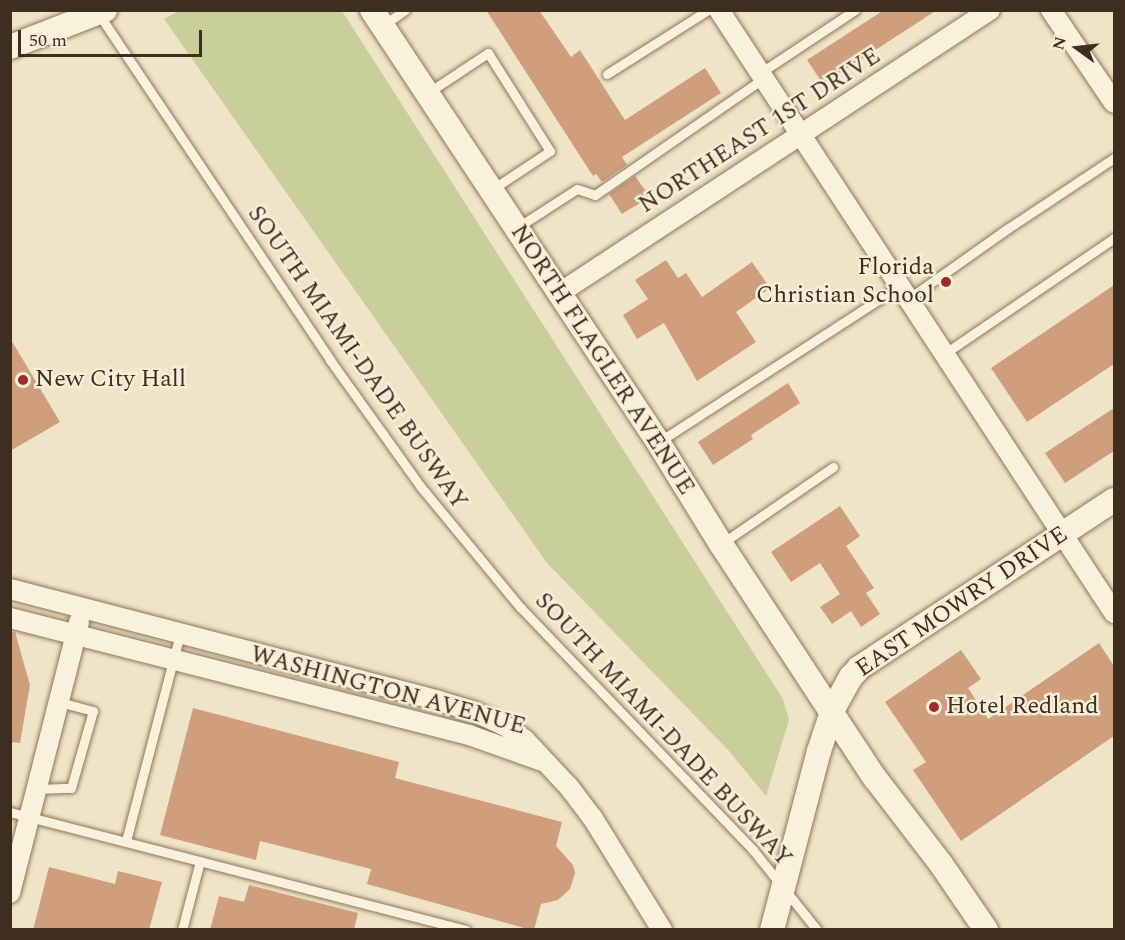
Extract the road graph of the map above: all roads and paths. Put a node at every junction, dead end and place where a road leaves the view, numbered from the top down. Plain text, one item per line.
1 (405, 10) edge
2 (708, 10) edge
3 (718, 10) edge
4 (855, 10) edge
5 (990, 10) edge
6 (1051, 10) edge
7 (98, 11) edge
8 (377, 18) edge
9 (10, 47) edge
10 (607, 74) dead end
11 (762, 75) junction
12 (427, 93) junction
13 (1114, 103) edge
14 (801, 134) junction
15 (1114, 158) edge
16 (491, 190) junction
17 (516, 229) junction
18 (1114, 238) edge
19 (904, 293) junction
20 (558, 294) junction
21 (944, 354) junction
22 (658, 442) junction
23 (833, 467) dead end
24 (1114, 500) edge
25 (1062, 534) junction
26 (721, 544) junction
27 (10, 589) edge
28 (83, 608) junction
29 (1114, 613) edge
30 (10, 618) edge
31 (180, 633) junction
32 (76, 634) junction
33 (173, 659) junction
34 (59, 702) junction
35 (833, 709) junction
36 (547, 763) junction
37 (37, 789) junction
38 (10, 812) edge
39 (30, 816) junction
40 (126, 841) junction
41 (200, 861) junction
42 (783, 887) junction
43 (10, 893) edge
44 (440, 926) edge
45 (657, 928) edge
46 (182, 930) edge
47 (466, 930) edge
48 (772, 930) edge
49 (817, 930) edge
50 (986, 930) edge

1 - 8 lane
2 - 10 lane
3 - 11 street
4 - 11 lane
5 - 14 street, NORTHEAST 1ST DRIVE
6 - 13 street
7 - 9 street
7 - 42 lane, SOUTH MIAMI-DADE BUSWAY
8 - 12 street, NORTH FLAGLER AVENUE
11 - 14 street
11 - 17 lane
12 - 16 street, NORTH FLAGLER AVENUE
12 - 16 lane
14 - 19 street
14 - 20 street, NORTHEAST 1ST DRIVE
15 - 19 lane
16 - 17 street, NORTH FLAGLER AVENUE
17 - 20 street, NORTH FLAGLER AVENUE
18 - 21 lane
19 - 21 street
19 - 22 lane
20 - 22 street, NORTH FLAGLER AVENUE
21 - 25 street
22 - 26 street, NORTH FLAGLER AVENUE
23 - 26 lane
24 - 25 street, EAST MOWRY DRIVE
25 - 29 street
25 - 35 street, EAST MOWRY DRIVE
26 - 35 street, NORTH FLAGLER AVENUE
27 - 28 street, WASHINGTON AVENUE
28 - 31 street, WASHINGTON AVENUE
28 - 32 street
30 - 32 street, WASHINGTON AVENUE
31 - 33 lane
31 - 36 street, WASHINGTON AVENUE
32 - 33 street, WASHINGTON AVENUE
32 - 34 street
33 - 36 street, WASHINGTON AVENUE
33 - 40 lane
34 - 37 street
34 - 37 lane
35 - 42 street, EAST MOWRY DRIVE
35 - 50 street, NORTH FLAGLER AVENUE
36 - 45 street
37 - 39 street
38 - 39 lane
39 - 40 lane
39 - 43 street
40 - 41 lane
41 - 44 lane
41 - 46 lane
42 - 48 street, EAST MOWRY DRIVE
42 - 49 lane, SOUTH MIAMI-DADE BUSWAY
44 - 47 lane

